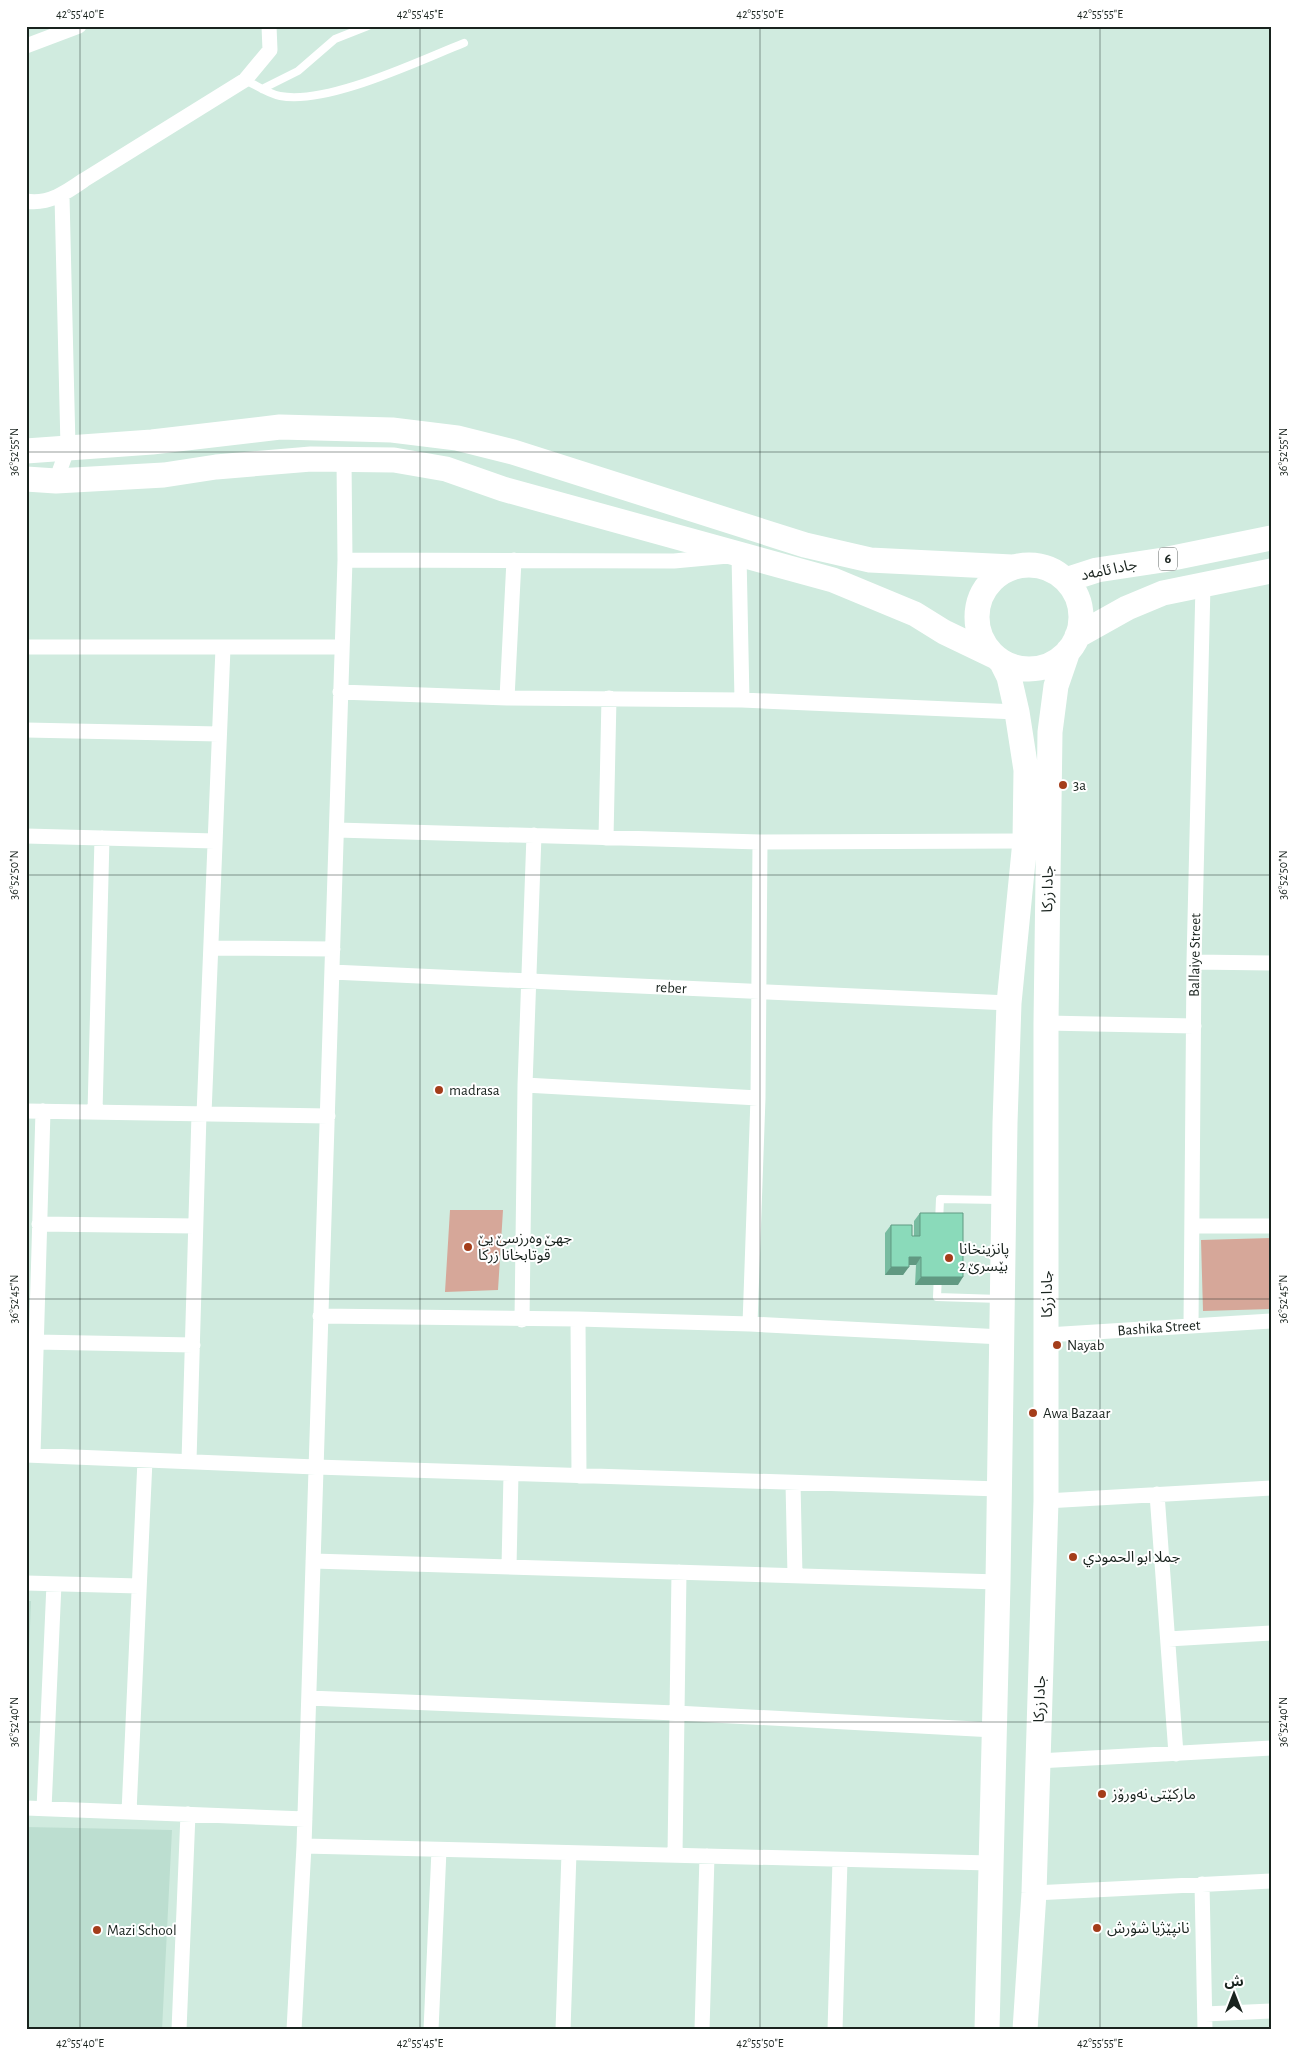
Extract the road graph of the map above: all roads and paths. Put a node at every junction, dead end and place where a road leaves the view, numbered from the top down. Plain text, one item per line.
1 (79, 26) edge
2 (269, 26) edge
3 (368, 26) edge
4 (464, 43) dead end
5 (26, 46) edge
6 (245, 80) junction
7 (262, 89) junction
8 (62, 196) junction
9 (26, 201) edge
10 (68, 447) junction
11 (26, 451) edge
12 (344, 460) junction
13 (26, 479) edge
14 (56, 480) junction
15 (1271, 538) edge
16 (739, 555) junction
17 (345, 560) junction
18 (514, 560) junction
19 (1012, 567) junction
20 (1271, 571) edge
21 (1066, 580) junction
22 (1203, 584) junction
23 (1072, 644) junction
24 (26, 647) edge
25 (342, 647) junction
26 (223, 648) junction
27 (998, 658) junction
28 (340, 692) junction
29 (507, 698) junction
30 (609, 698) junction
31 (742, 700) junction
32 (1017, 712) junction
33 (26, 730) edge
34 (219, 734) junction
35 (337, 830) junction
36 (534, 835) junction
37 (26, 836) edge
38 (102, 838) junction
39 (606, 838) junction
40 (215, 841) junction
41 (760, 842) junction
42 (1025, 842) junction
43 (211, 948) junction
44 (333, 949) junction
45 (1194, 962) junction
46 (1271, 962) edge
47 (332, 972) junction
48 (528, 981) junction
49 (759, 992) junction
50 (1009, 1003) junction
51 (1046, 1023) junction
52 (1194, 1026) junction
53 (525, 1085) junction
54 (758, 1098) junction
55 (26, 1111) edge
56 (43, 1111) junction
57 (95, 1112) junction
58 (202, 1114) junction
59 (328, 1116) junction
60 (1005, 1124) junction
61 (1046, 1124) junction
62 (1004, 1200) junction
63 (39, 1224) junction
64 (195, 1226) junction
65 (1192, 1226) junction
66 (1271, 1226) edge
67 (939, 1228) edge
68 (938, 1268) edge
69 (1002, 1299) junction
70 (320, 1316) junction
71 (578, 1319) junction
72 (522, 1320) junction
73 (1271, 1321) edge
74 (750, 1324) junction
75 (1191, 1326) junction
76 (1047, 1335) junction
77 (1002, 1337) junction
78 (36, 1342) junction
79 (193, 1345) junction
80 (29, 1455) edge
81 (145, 1460) junction
82 (189, 1462) junction
83 (316, 1467) junction
84 (511, 1474) junction
85 (580, 1476) junction
86 (793, 1482) junction
87 (1271, 1488) edge
88 (1000, 1489) junction
89 (1157, 1494) junction
90 (1046, 1500) junction
91 (313, 1561) junction
92 (509, 1567) junction
93 (679, 1572) junction
94 (796, 1576) junction
95 (998, 1582) junction
96 (26, 1583) edge
97 (54, 1584) junction
98 (139, 1586) junction
99 (1271, 1633) edge
100 (1168, 1639) junction
101 (309, 1698) junction
102 (676, 1713) junction
103 (994, 1730) junction
104 (1271, 1748) edge
105 (1176, 1754) junction
106 (1038, 1762) junction
107 (26, 1808) edge
108 (44, 1809) junction
109 (129, 1812) junction
110 (188, 1814) junction
111 (305, 1819) junction
112 (304, 1846) junction
113 (439, 1850) junction
114 (569, 1853) junction
115 (676, 1855) junction
116 (707, 1856) junction
117 (840, 1860) junction
118 (990, 1863) junction
119 (1271, 1880) edge
120 (1202, 1884) junction
121 (1034, 1893) junction
122 (1271, 2011) edge
123 (1205, 2022) edge
124 (179, 2030) edge
125 (294, 2030) edge
126 (431, 2030) edge
127 (563, 2030) edge
128 (702, 2030) edge
129 (835, 2030) edge
130 (987, 2030) edge
131 (1025, 2030) edge

1 - 5 street
2 - 6 street
3 - 7 lane
4 - 7 lane
6 - 7 lane
6 - 8 street
8 - 9 street
8 - 10 street
10 - 11 main road
10 - 14 street
10 - 19 main road
12 - 14 main road
12 - 16 main road
12 - 17 street
13 - 14 main road
15 - 21 main road, جادا ئامەد / 6
16 - 18 street
16 - 27 main road
16 - 31 street
17 - 18 street
17 - 25 street
18 - 29 street
19 - 21 main road
19 - 27 main road
20 - 22 main road, 6
21 - 23 main road
22 - 23 main road, 6
22 - 45 street, Ballaiye Street
23 - 27 main road
23 - 51 main road, جادا زرکا
24 - 26 street
25 - 26 street
25 - 28 street
26 - 34 street
27 - 32 main road, جادا زرکا
28 - 29 street
28 - 35 street
29 - 30 street
30 - 31 street
30 - 39 street
31 - 32 street
32 - 42 main road, جادا زرکا
33 - 34 street
34 - 40 street
35 - 36 street
35 - 44 street
36 - 39 street
36 - 48 street
37 - 38 street
38 - 40 street
38 - 57 street
39 - 41 street
40 - 43 street
41 - 42 street
41 - 49 street
42 - 50 main road, جادا زرکا
43 - 44 street
43 - 58 street
44 - 47 street
45 - 46 street
45 - 52 street, Ballaiye Street
47 - 48 street, reber
47 - 59 street
48 - 49 street, reber
48 - 53 street
49 - 50 street, reber
49 - 54 street
50 - 60 main road, جادا زرکا
51 - 52 street
51 - 61 main road, جادا زرکا
52 - 65 street, Ballaiye Street
53 - 54 street
53 - 72 street
54 - 74 street
55 - 56 street
56 - 57 street
56 - 63 street
57 - 58 street
58 - 59 street
58 - 64 street
59 - 70 street
60 - 61 main road
60 - 62 main road, جادا زرکا
61 - 76 main road, جادا زرکا
62 - 67 lane
62 - 69 main road, جادا زرکا
63 - 64 street
63 - 78 street
64 - 79 street
65 - 66 street
65 - 75 street, Ballaiye Street
68 - 69 lane
69 - 77 main road, جادا زرکا
70 - 72 street
70 - 83 street
71 - 72 street
71 - 74 street
71 - 85 street
73 - 75 street, Bashika Street
74 - 77 street
75 - 76 street, Bashika Street
76 - 90 main road, جادا زرکا
77 - 88 main road, جادا زرکا
78 - 79 street
78 - 80 street
79 - 82 street
80 - 81 street
81 - 82 street
81 - 98 street
82 - 83 street
83 - 84 street
83 - 91 street
84 - 85 street
84 - 92 street
85 - 86 street
86 - 88 street
86 - 94 street
87 - 89 street
88 - 95 main road, جادا زرکا
89 - 90 street
89 - 100 street
90 - 106 main road, جادا زرکا
91 - 92 street
91 - 101 street
92 - 93 street
93 - 94 street
93 - 102 street
94 - 95 street
95 - 103 main road, جادا زرکا
96 - 97 street
97 - 98 street
97 - 108 street
98 - 109 street
99 - 100 street
100 - 105 street
101 - 102 street
101 - 111 street
102 - 103 street
102 - 115 street
103 - 118 main road, جادا زرکا
104 - 105 street
105 - 106 street
106 - 121 main road, جادا زرکا
107 - 108 street
108 - 109 street
109 - 110 street
110 - 111 street
110 - 124 street
111 - 112 street
112 - 113 street
112 - 125 street
113 - 114 street
113 - 126 street
114 - 115 street
114 - 127 street
115 - 116 street
116 - 117 street
116 - 128 street
117 - 118 street
117 - 129 street
118 - 130 main road, جادا زرکا
119 - 120 street
120 - 121 street
120 - 123 street
121 - 131 main road, جادا زرکا
122 - 123 street

